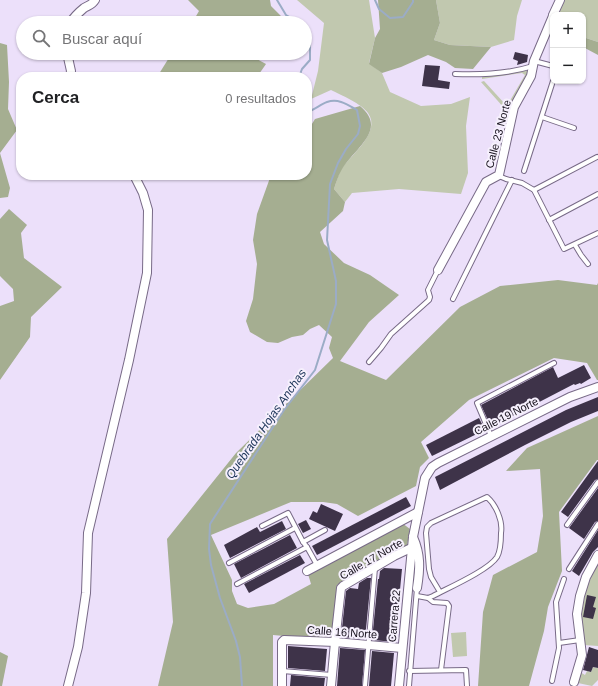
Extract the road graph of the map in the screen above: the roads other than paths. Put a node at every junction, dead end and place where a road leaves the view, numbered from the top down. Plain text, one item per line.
1 (95, 0) edge
2 (560, 0) edge
3 (554, 12) edge
4 (75, 16) edge
5 (550, 23) edge
6 (69, 60) edge
7 (534, 64) junction
8 (550, 66) edge
9 (71, 72) edge
10 (455, 74) dead end
11 (552, 84) edge
12 (542, 117) junction
13 (574, 128) dead end
14 (597, 157) edge
15 (524, 171) dead end
16 (499, 175) junction
17 (136, 180) edge
18 (512, 180) junction
19 (534, 190) junction
20 (598, 194) edge
21 (549, 220) junction
22 (598, 233) edge
23 (575, 245) junction
24 (588, 264) dead end
25 (438, 270) joint
26 (453, 299) dead end
27 (369, 362) dead end
28 (554, 362) dead end
29 (598, 387) edge
30 (492, 436) junction
31 (428, 471) joint
32 (598, 482) edge
33 (418, 512) junction
34 (598, 524) edge
35 (567, 525) dead end
36 (262, 526) dead end
37 (295, 528) junction
38 (325, 530) dead end
39 (413, 537) junction
40 (303, 542) junction
41 (307, 547) junction
42 (411, 548) junction
43 (598, 555) edge
44 (229, 562) dead end
45 (317, 565) junction
46 (375, 567) junction
47 (569, 569) dead end
48 (306, 571) dead end
49 (564, 579) dead end
50 (237, 584) dead end
51 (417, 592) junction
52 (440, 592) junction
53 (428, 598) junction
54 (580, 640) junction
55 (335, 642) junction
56 (559, 643) junction
57 (369, 645) junction
58 (402, 648) junction
59 (441, 670) junction
60 (282, 671) junction
61 (409, 671) junction
62 (332, 675) junction
63 (552, 681) dead end
64 (573, 684) edge
65 (68, 686) edge
66 (282, 686) edge
67 (331, 686) edge
68 (365, 686) edge
69 (399, 686) edge
70 (409, 686) edge
71 (467, 686) edge

1 - 4 street
2 - 3 street, Calle 23 Norte
5 - 7 street, Calle 23 Norte
6 - 9 street
7 - 8 lane
7 - 10 lane
7 - 16 street, Calle 23 Norte
11 - 12 lane
12 - 13 lane
12 - 15 lane
14 - 19 lane
16 - 18 lane
16 - 25 street, Calle 23 Norte
17 - 65 street
18 - 19 lane
18 - 26 lane
19 - 21 lane
20 - 21 lane
21 - 23 lane
22 - 23 lane
23 - 24 lane
25 - 27 lane
28 - 30 lane
29 - 30 street, Calle 19 Norte
30 - 31 street, Calle 19 Norte
31 - 33 street, Carrera 22
32 - 35 lane
33 - 39 street, Carrera 22
33 - 45 street
34 - 47 lane
36 - 37 lane
37 - 40 lane
37 - 44 lane
38 - 40 lane
39 - 42 street, Carrera 22
39 - 51 street
40 - 41 lane
41 - 45 lane
41 - 50 lane
42 - 46 street, Calle 17 Norte
42 - 58 street, Carrera 22
43 - 54 street
45 - 48 street
46 - 55 street, Calle 17 Norte
46 - 57 lane
49 - 56 lane
51 - 53 lane
51 - 61 lane
52 - 52 lane
52 - 53 lane
53 - 59 lane
54 - 56 lane
54 - 64 street
55 - 57 street, Calle 16 Norte
55 - 60 street, Calle 16 Norte
55 - 62 street
56 - 63 lane
57 - 58 street, Calle 16 Norte
57 - 68 lane
58 - 69 street, Carrera 22
59 - 61 lane
59 - 71 lane
60 - 62 lane
60 - 66 street
61 - 70 lane
62 - 67 street

